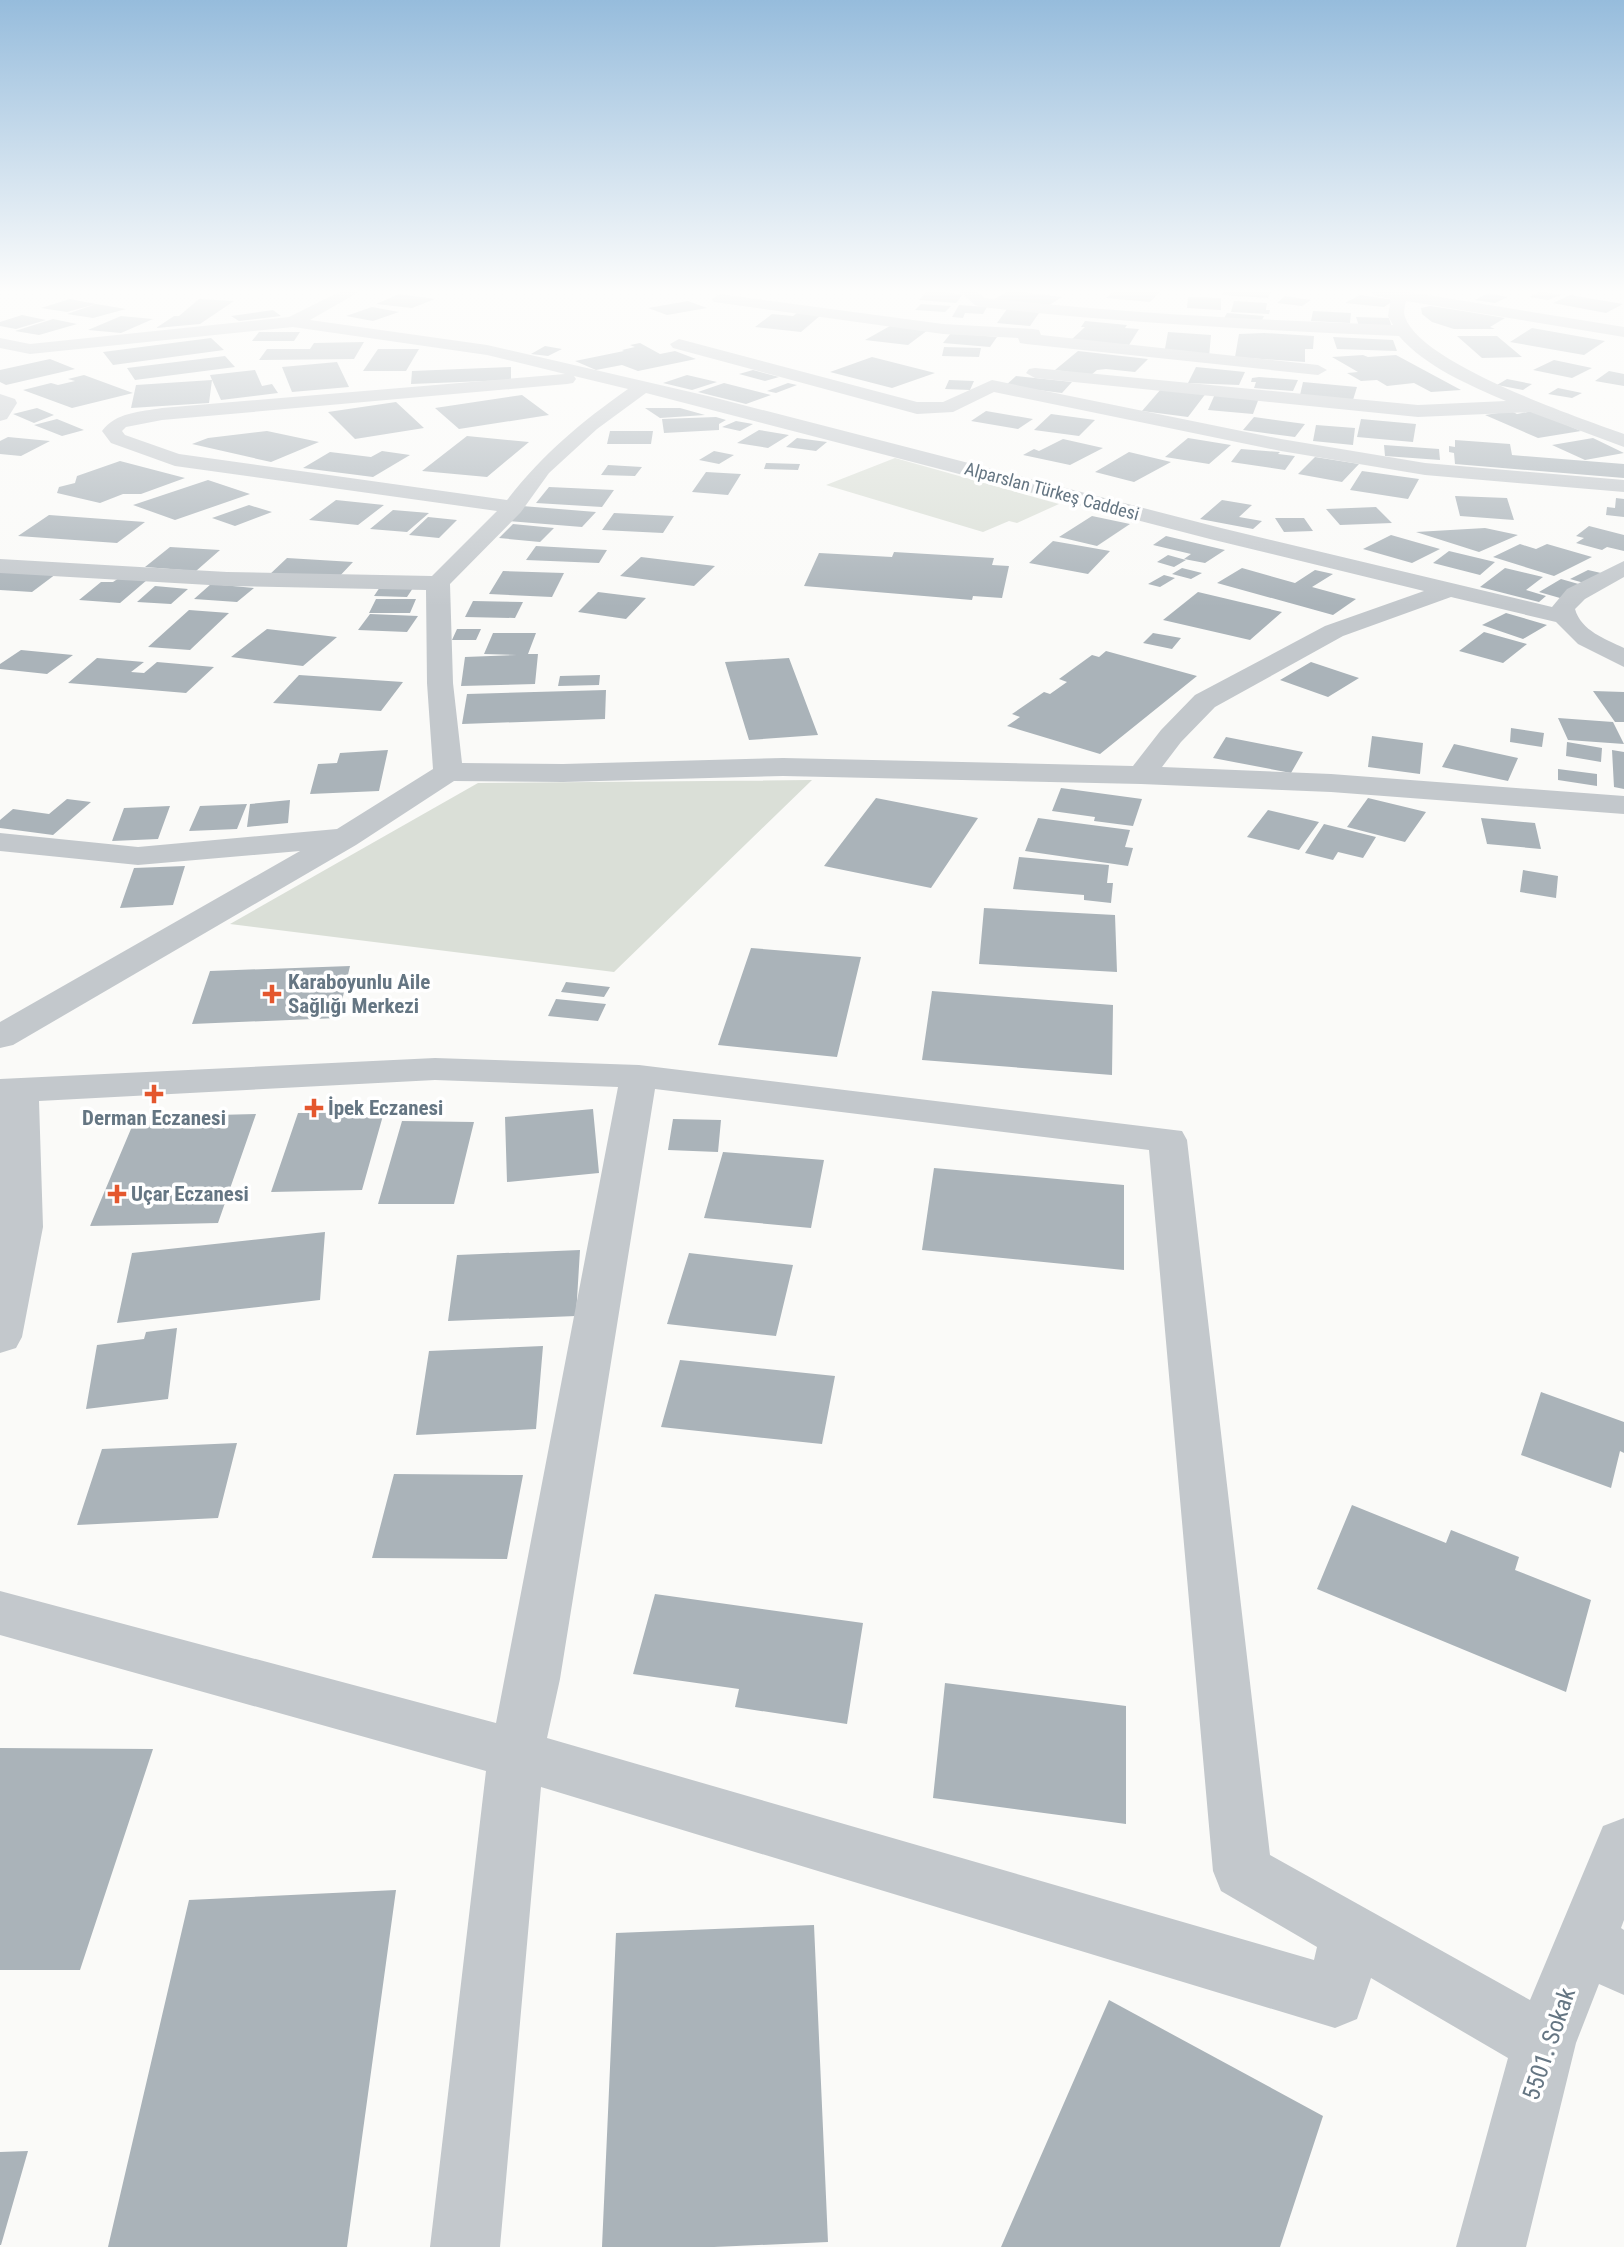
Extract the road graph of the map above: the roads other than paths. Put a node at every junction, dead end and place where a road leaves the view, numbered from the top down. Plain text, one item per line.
1 (359, 397) edge
2 (629, 397) edge
3 (682, 397) edge
4 (876, 397) edge
5 (969, 397) edge
6 (1045, 397) edge
7 (1271, 397) edge
8 (1511, 397) edge
9 (0, 400) edge
10 (1532, 406) junction
11 (0, 415) edge
12 (1624, 441) edge
13 (1624, 486) edge
14 (513, 507) junction
15 (0, 566) edge
16 (1624, 568) edge
17 (438, 583) junction
18 (1446, 591) junction
19 (1564, 617) junction
20 (1624, 659) edge
21 (448, 772) junction
22 (1140, 775) junction
23 (1624, 805) edge
24 (345, 838) junction
25 (0, 842) edge
26 (0, 1037) edge
27 (639, 1076) junction
28 (10, 1091) edge
29 (0, 1337) edge
30 (0, 1613) edge
31 (516, 1754) junction
32 (1624, 1846) edge
33 (1351, 1934) junction
34 (1605, 1953) edge
35 (1544, 2043) junction
36 (465, 2247) edge
37 (1491, 2247) edge

1 - 14 street
2 - 14 street
3 - 18 street, Alparslan Türkeş Caddesi
4 - 5 street
6 - 13 street
7 - 10 street
8 - 10 street
9 - 11 street
10 - 12 street
14 - 17 street
15 - 17 street
16 - 19 street
17 - 21 street
18 - 19 street, Alparslan Türkeş Caddesi
18 - 22 street
19 - 20 street
21 - 22 street
21 - 24 street
22 - 23 street
24 - 25 street
24 - 26 street
27 - 28 street
27 - 31 street
27 - 33 street
28 - 29 street
30 - 31 street
31 - 33 street
31 - 36 street
32 - 34 street, 5501. Sokak
33 - 35 street
34 - 35 street, 5501. Sokak
35 - 37 street, 5501. Sokak

